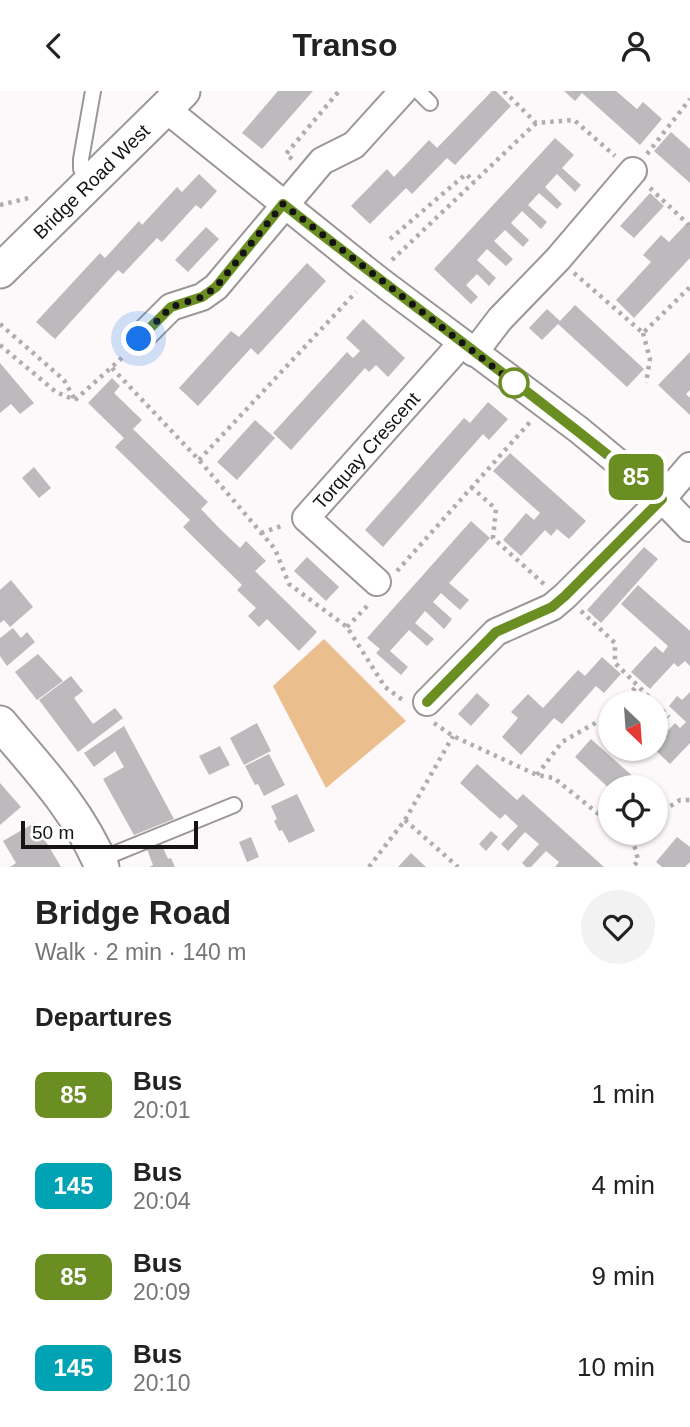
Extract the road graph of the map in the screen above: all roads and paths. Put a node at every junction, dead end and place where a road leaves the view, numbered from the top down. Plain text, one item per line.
1 (93, 91) edge
2 (339, 91) edge
3 (403, 91) edge
4 (418, 91) edge
5 (504, 91) edge
6 (686, 91) edge
7 (690, 99) edge
8 (174, 100) edge
9 (430, 103) dead end
10 (536, 123) junction
11 (633, 171) junction
12 (309, 175) junction
13 (91, 181) junction
14 (474, 182) junction
15 (283, 204) junction
16 (690, 226) edge
17 (390, 239) dead end
18 (558, 259) junction
19 (0, 271) edge
20 (390, 274) junction
21 (360, 277) junction
22 (690, 287) edge
23 (0, 324) edge
24 (642, 333) junction
25 (139, 339) dead end
26 (0, 345) edge
27 (468, 348) junction
28 (646, 383) dead end
29 (75, 400) junction
30 (544, 406) junction
31 (200, 460) junction
32 (690, 466) edge
33 (471, 487) junction
34 (662, 499) junction
35 (690, 528) edge
36 (384, 580) joint
37 (563, 598) junction
38 (637, 686) junction
39 (632, 691) edge
40 (642, 691) edge
41 (422, 709) junction
42 (598, 721) edge
43 (0, 723) edge
44 (453, 736) junction
45 (537, 775) junction
46 (690, 800) edge
47 (234, 806) dead end
48 (668, 808) edge
49 (598, 814) edge
50 (405, 820) junction
51 (634, 845) edge
52 (100, 864) edge
53 (369, 867) edge
54 (458, 867) edge
55 (633, 867) edge

1 - 13 lane
2 - 12 path
3 - 12 street
4 - 9 lane
5 - 10 path
6 - 7 path
7 - 11 path
8 - 13 street, Bridge Road West
8 - 15 street
10 - 11 path
10 - 14 path
11 - 16 path
11 - 18 street, Torquay Crescent
12 - 15 street
13 - 19 street, Bridge Road West
14 - 17 path
14 - 20 path
15 - 21 street
15 - 25 street
18 - 24 path
18 - 27 street, Torquay Crescent
20 - 21 street, bridge
20 - 27 street
21 - 31 path
22 - 24 path
23 - 29 path
24 - 28 path
26 - 29 path
27 - 30 street
27 - 36 street, Torquay Crescent
29 - 31 path
30 - 33 path
30 - 34 street
31 - 41 path
32 - 34 street
33 - 36 path
33 - 37 path
34 - 35 street
34 - 37 street
37 - 38 path
37 - 41 street
38 - 39 path
38 - 40 path
41 - 44 path
42 - 45 path
43 - 52 street
44 - 45 path
44 - 50 path
45 - 49 path
46 - 48 path
47 - 52 lane
50 - 53 path
50 - 54 path
51 - 55 path

